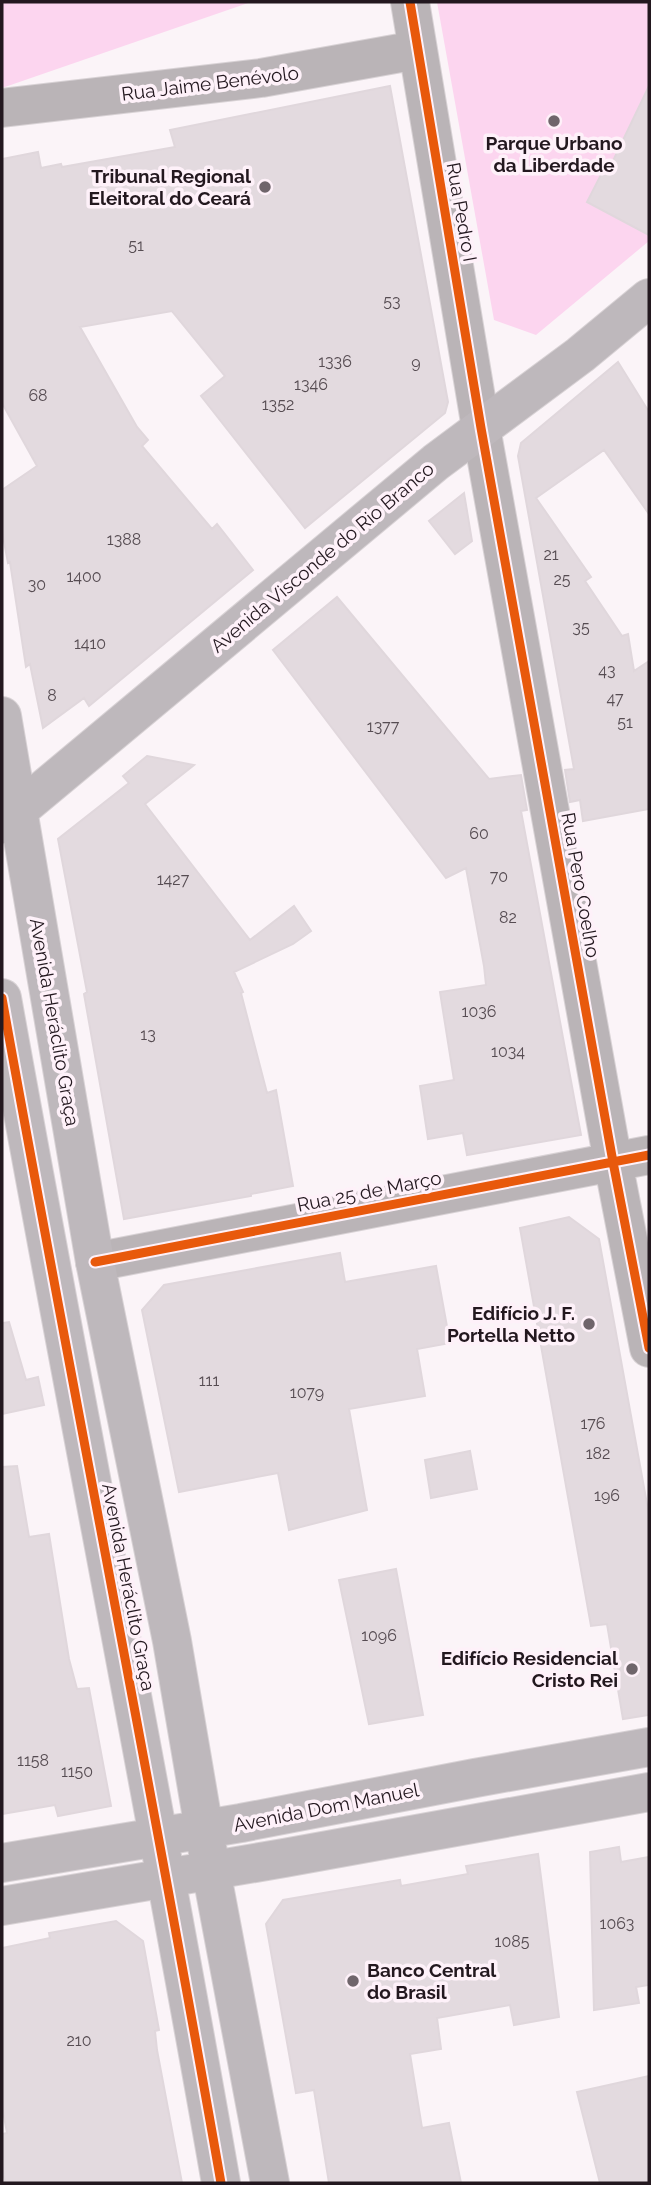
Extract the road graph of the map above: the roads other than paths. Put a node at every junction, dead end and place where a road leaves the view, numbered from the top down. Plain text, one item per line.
1 (410, 2) edge
2 (417, 50) junction
3 (2, 108) edge
4 (649, 298) edge
5 (481, 428) junction
6 (2, 716) edge
7 (10, 817) edge
8 (2, 998) edge
9 (649, 1155) edge
10 (612, 1162) junction
11 (95, 1262) junction
12 (649, 1348) edge
13 (649, 1747) edge
14 (649, 1792) edge
15 (205, 1830) junction
16 (160, 1837) junction
17 (2, 1863) edge
18 (211, 1870) junction
19 (167, 1878) junction
20 (2, 1906) edge
21 (221, 2183) edge
22 (270, 2183) edge

1 - 2 street, Rua Pedro I
2 - 3 street, Rua Jaime Benévolo
2 - 5 street, Rua Pedro I
4 - 5 main road, Avenida Visconde do Rio Branco
5 - 7 main road, Avenida Visconde do Rio Branco
5 - 10 street, Rua Pero Coelho
6 - 7 main road, Avenida Heráclito Graça
7 - 11 main road, Avenida Heráclito Graça
8 - 16 main road, Avenida Heráclito Graça
9 - 10 street, Rua 25 de Março
10 - 11 street, Rua 25 de Março
10 - 12 street, Rua Pero Coelho
11 - 15 main road, Avenida Heráclito Graça
13 - 15 main road, Avenida Dom Manuel
14 - 18 main road
15 - 16 main road, Avenida Dom Manuel
15 - 18 main road, Avenida Heráclito Graça
16 - 17 main road, Avenida Dom Manuel
16 - 19 main road, Avenida Heráclito Graça
18 - 19 main road
18 - 22 main road, Avenida Heráclito Graça
19 - 20 main road
19 - 21 main road, Avenida Heráclito Graça

